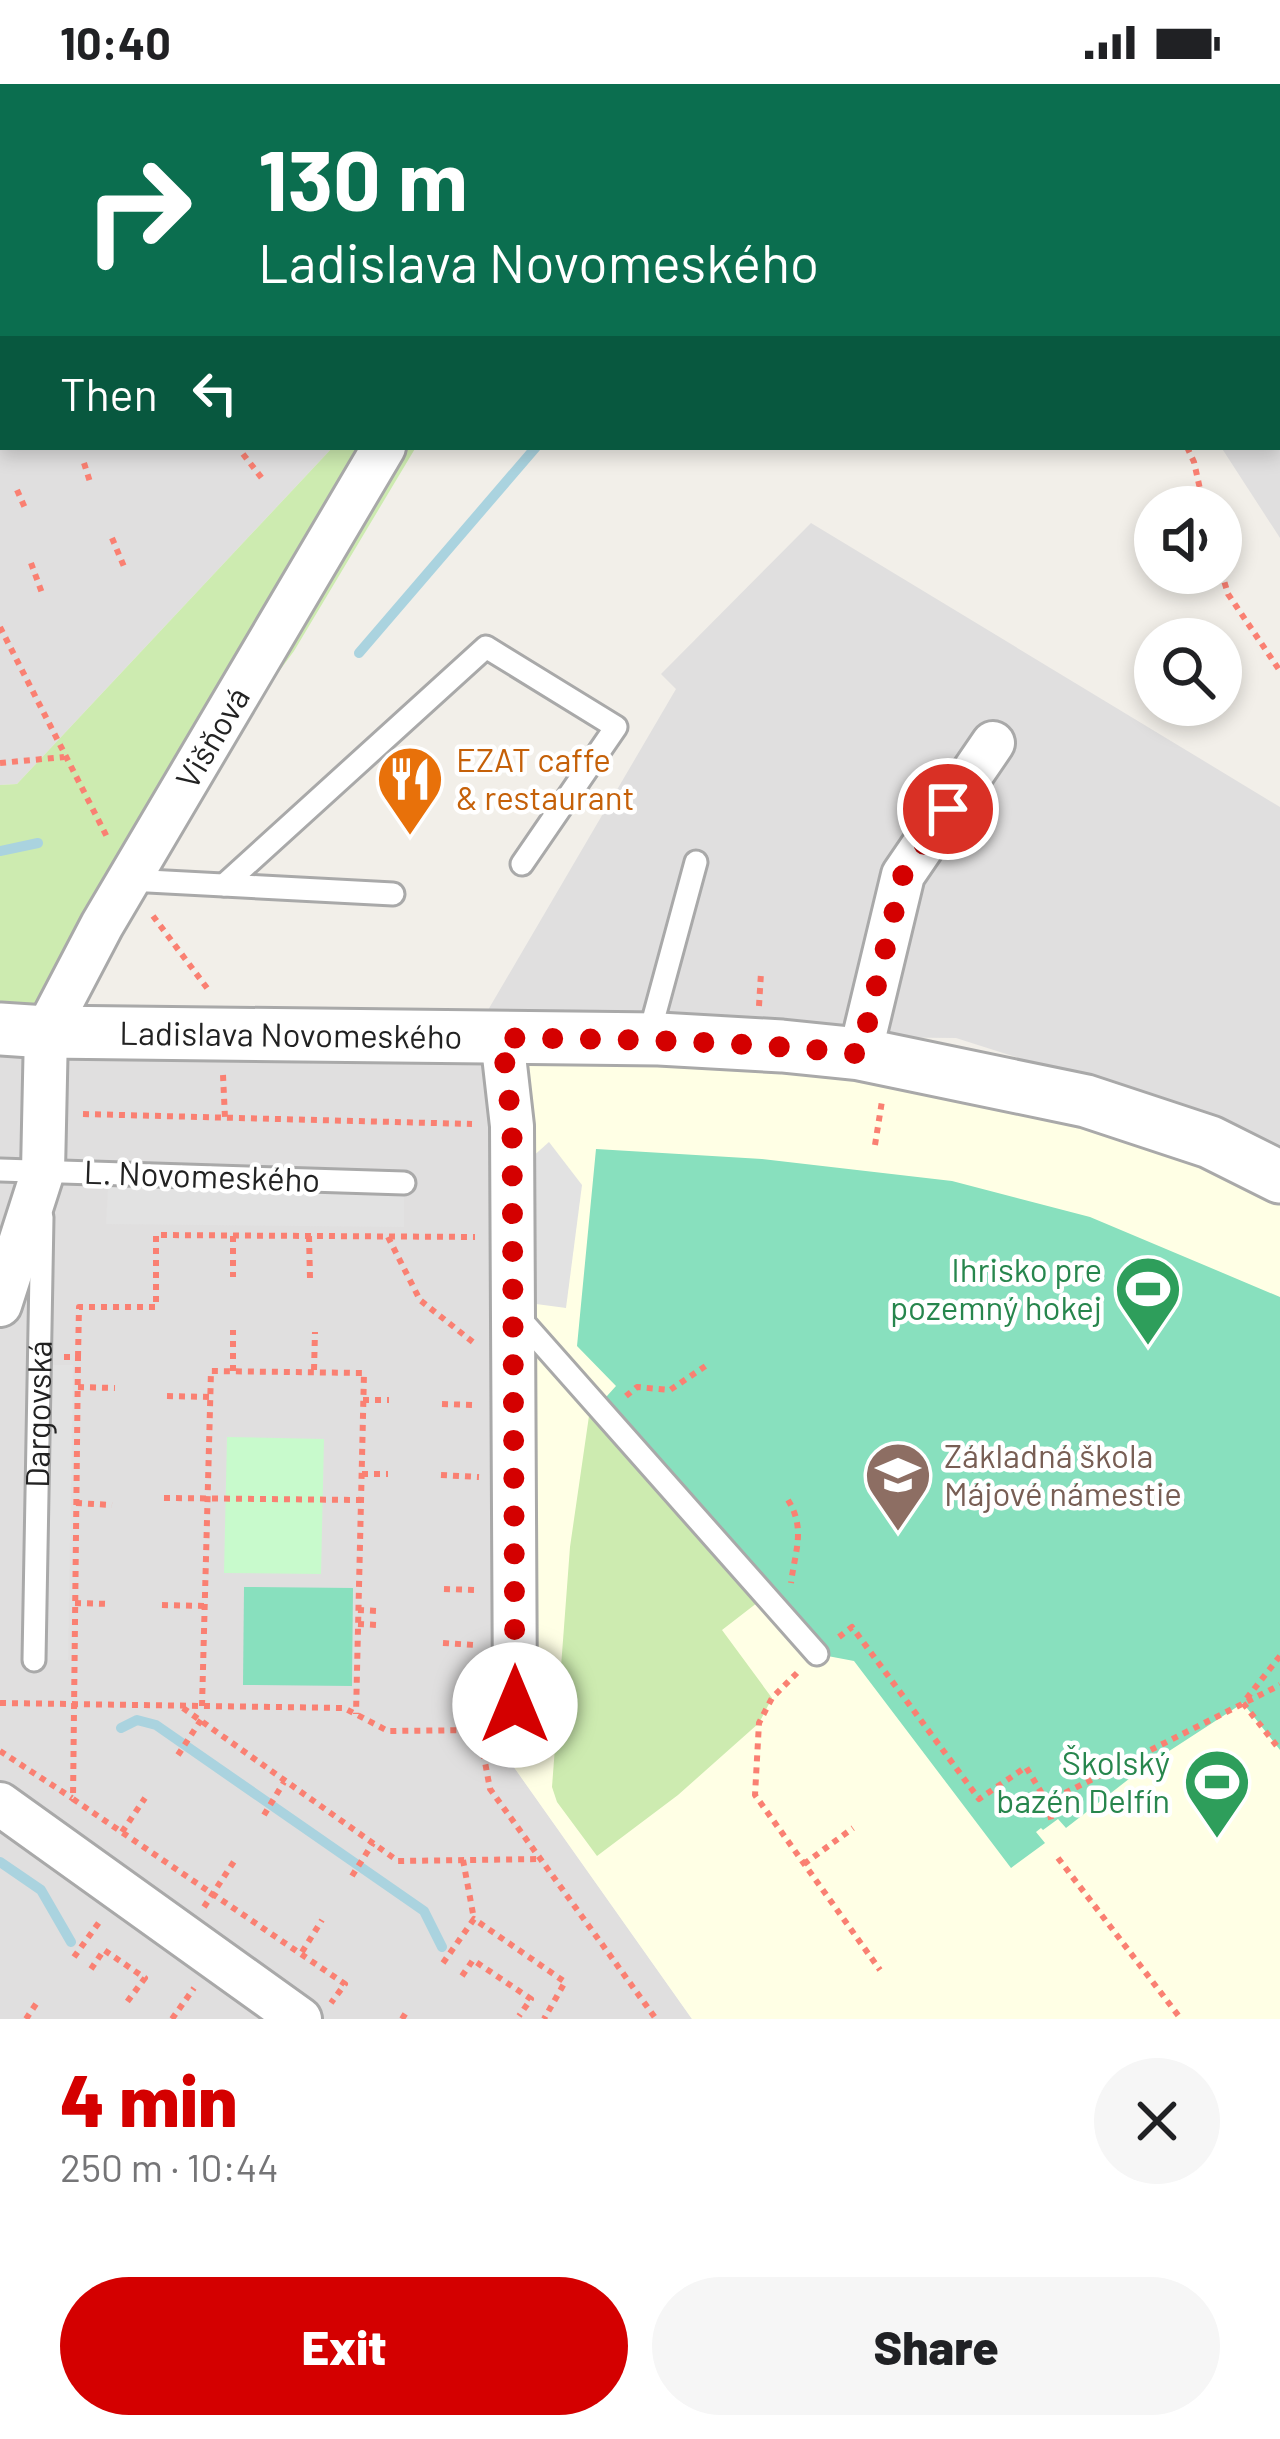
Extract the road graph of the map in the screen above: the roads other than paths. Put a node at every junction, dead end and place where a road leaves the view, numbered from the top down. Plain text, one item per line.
1 (382, 450) edge
2 (993, 743) dead end
3 (696, 862) dead end
4 (522, 864) dead end
5 (129, 880) junction
6 (224, 885) junction
7 (393, 894) dead end
8 (23, 1031) edge
9 (502, 1038) junction
10 (648, 1040) junction
11 (860, 1054) junction
12 (0, 1170) edge
13 (43, 1171) junction
14 (1280, 1177) edge
15 (404, 1183) dead end
16 (0, 1304) edge
17 (514, 1312) junction
18 (817, 1654) road end
19 (34, 1660) dead end
20 (515, 1705) dead end
21 (0, 1804) edge
22 (313, 2014) edge

1 - 5 street, Višňová
2 - 11 street
3 - 10 lane
4 - 6 lane
5 - 6 lane
5 - 8 street, Višňová
6 - 7 lane
8 - 9 street, Ladislava Novomeského
8 - 13 street, Dargovská
9 - 10 street, Ladislava Novomeského
9 - 17 street
10 - 11 street, Ladislava Novomeského
11 - 14 street, Ladislava Novomeského
12 - 13 lane, L. Novomeského
13 - 15 lane, L. Novomeského
13 - 16 street, Dargovská
13 - 19 lane, Dargovská
17 - 18 lane
17 - 20 street
21 - 22 street

